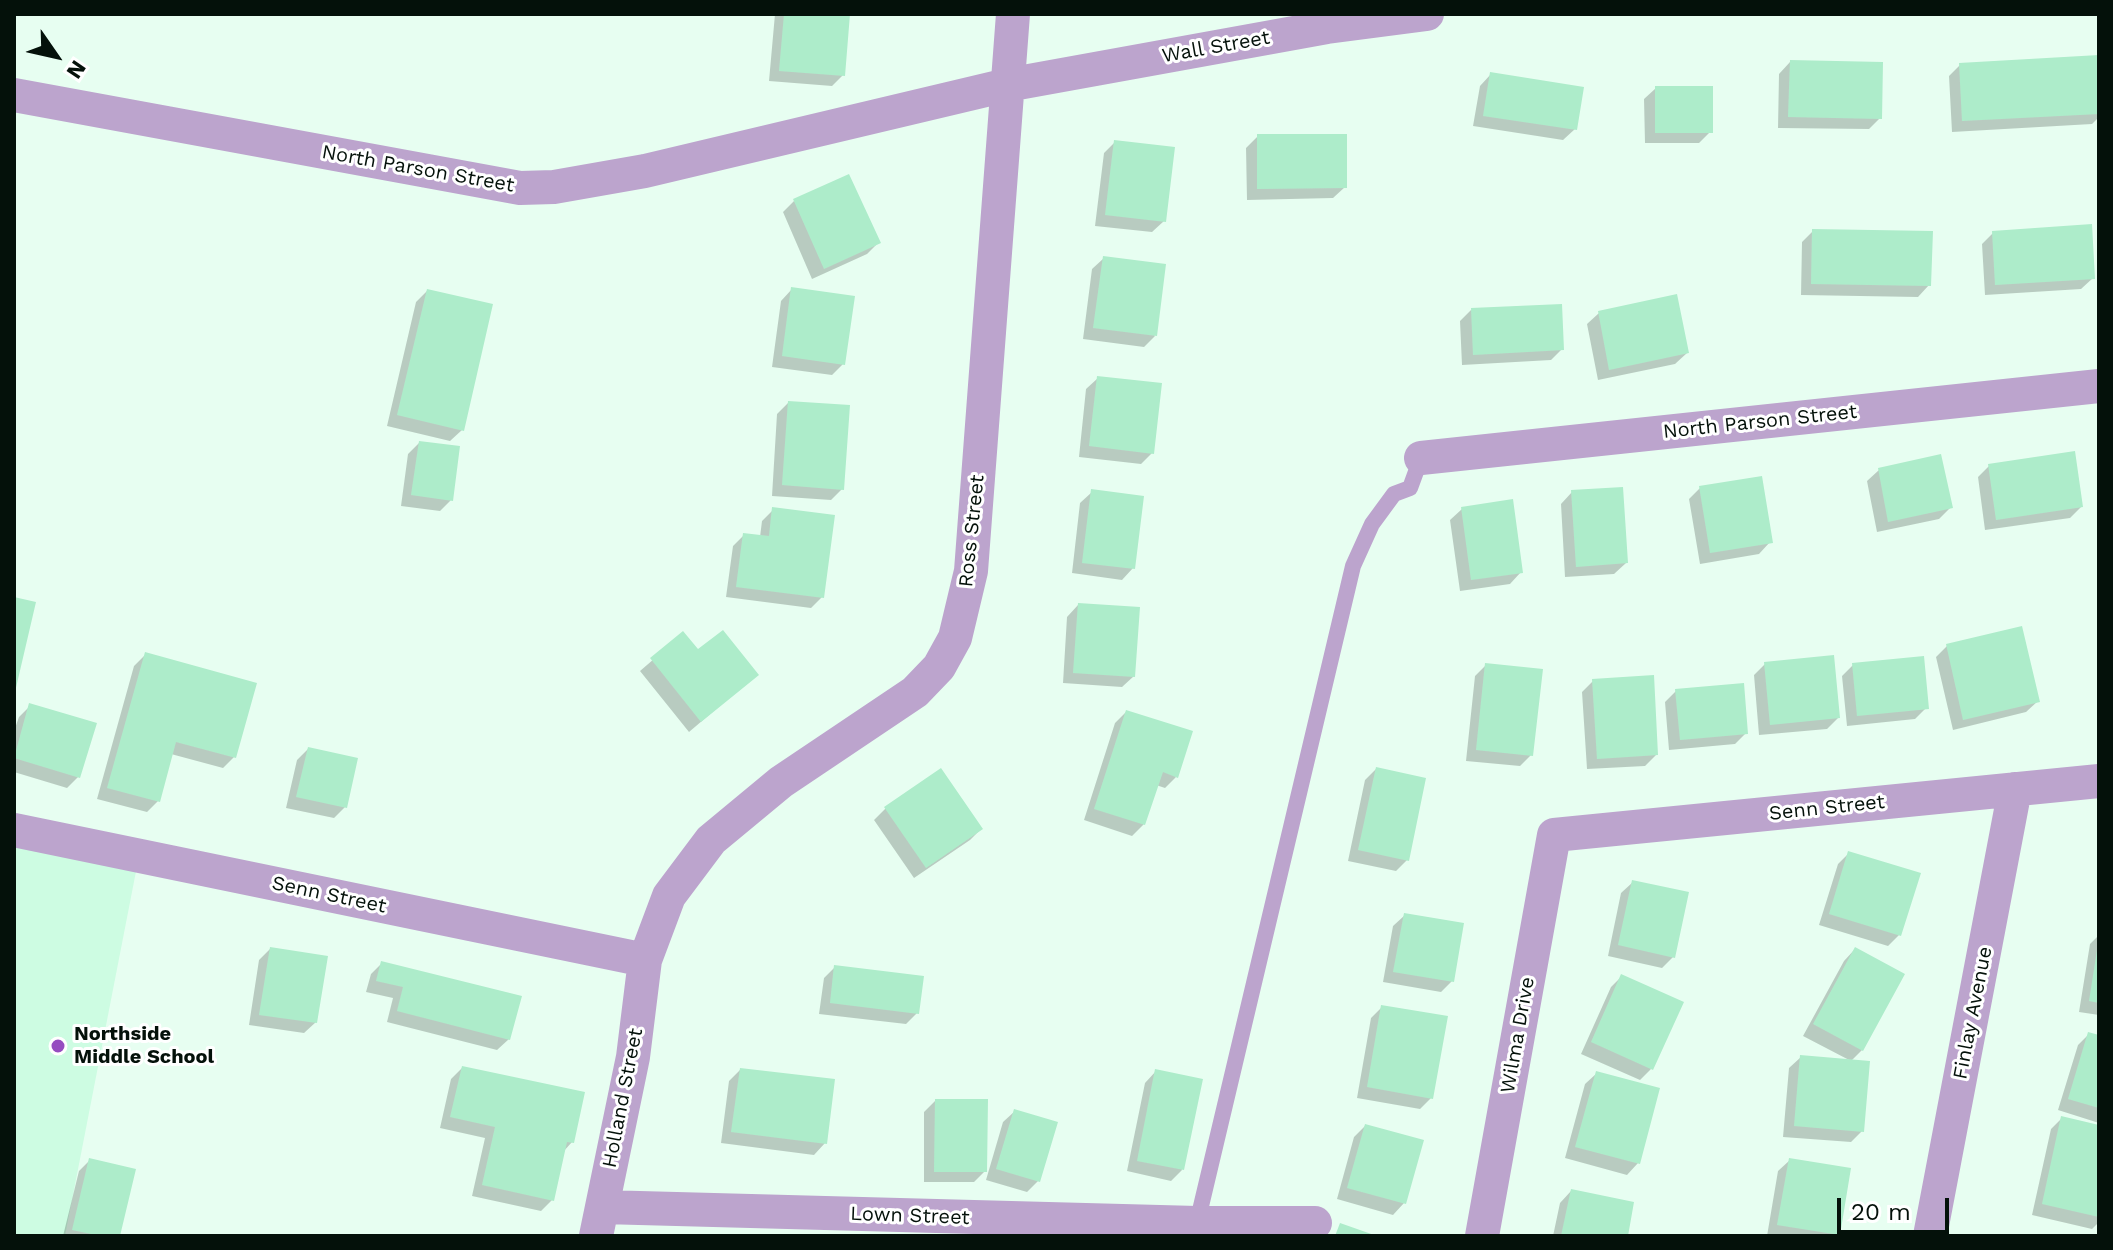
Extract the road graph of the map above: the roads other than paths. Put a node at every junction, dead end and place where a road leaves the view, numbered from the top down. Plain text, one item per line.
1 (1013, 14) edge
2 (1427, 14) edge
3 (1007, 85) junction
4 (14, 95) edge
5 (2099, 386) edge
6 (1421, 458) joint
7 (2099, 781) edge
8 (2015, 789) junction
9 (14, 830) edge
10 (1554, 835) joint
11 (645, 960) junction
12 (599, 1222) edge
13 (1197, 1223) junction
14 (1315, 1223) dead end
15 (1482, 1236) edge
16 (1930, 1236) edge

1 - 3 street, Ross Street
2 - 3 street, Wall Street
3 - 4 street, North Parson Street
3 - 11 street, Ross Street
5 - 6 street, North Parson Street
6 - 13 lane
7 - 8 street, Senn Street
8 - 10 street, Senn Street
8 - 16 street, Finlay Avenue
9 - 11 street, Senn Street
10 - 15 street, Wilma Drive
11 - 12 street, Holland Street
12 - 13 street, Lown Street
13 - 14 street, Lown Street

